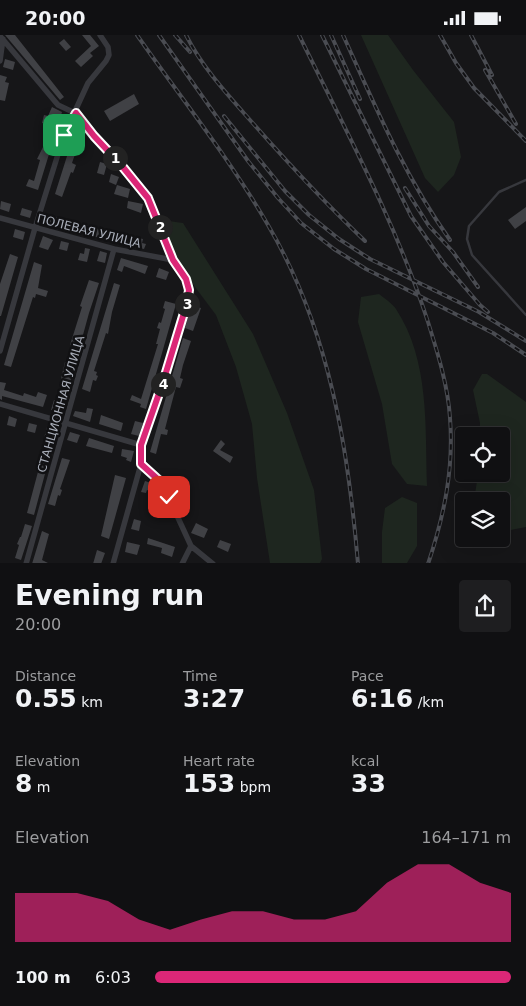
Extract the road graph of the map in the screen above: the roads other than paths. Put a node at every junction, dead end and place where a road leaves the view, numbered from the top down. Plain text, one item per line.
1 (100, 35) edge
2 (2, 37) edge
3 (0, 61) edge
4 (76, 113) junction
5 (526, 180) edge
6 (0, 218) edge
7 (35, 228) junction
8 (114, 249) junction
9 (173, 260) junction
10 (526, 315) edge
11 (0, 351) edge
12 (0, 404) edge
13 (66, 423) junction
14 (141, 445) junction
15 (141, 464) junction
16 (191, 546) junction
17 (26, 563) edge
18 (113, 563) edge
19 (182, 563) edge
20 (213, 563) edge

1 - 4 street
2 - 3 street
2 - 4 street
4 - 7 street
4 - 9 street
5 - 10 lane
6 - 7 street, ПОЛЕВАЯ УЛИЦА
7 - 8 street, ПОЛЕВАЯ УЛИЦА
7 - 11 street
8 - 9 street, ПОЛЕВАЯ УЛИЦА
8 - 13 street, СТАНЦИОННАЯ УЛИЦА
9 - 14 street
12 - 13 street
13 - 14 street
13 - 17 street, СТАНЦИОННАЯ УЛИЦА
14 - 15 street
15 - 16 street
15 - 18 street
16 - 19 street
16 - 20 street

